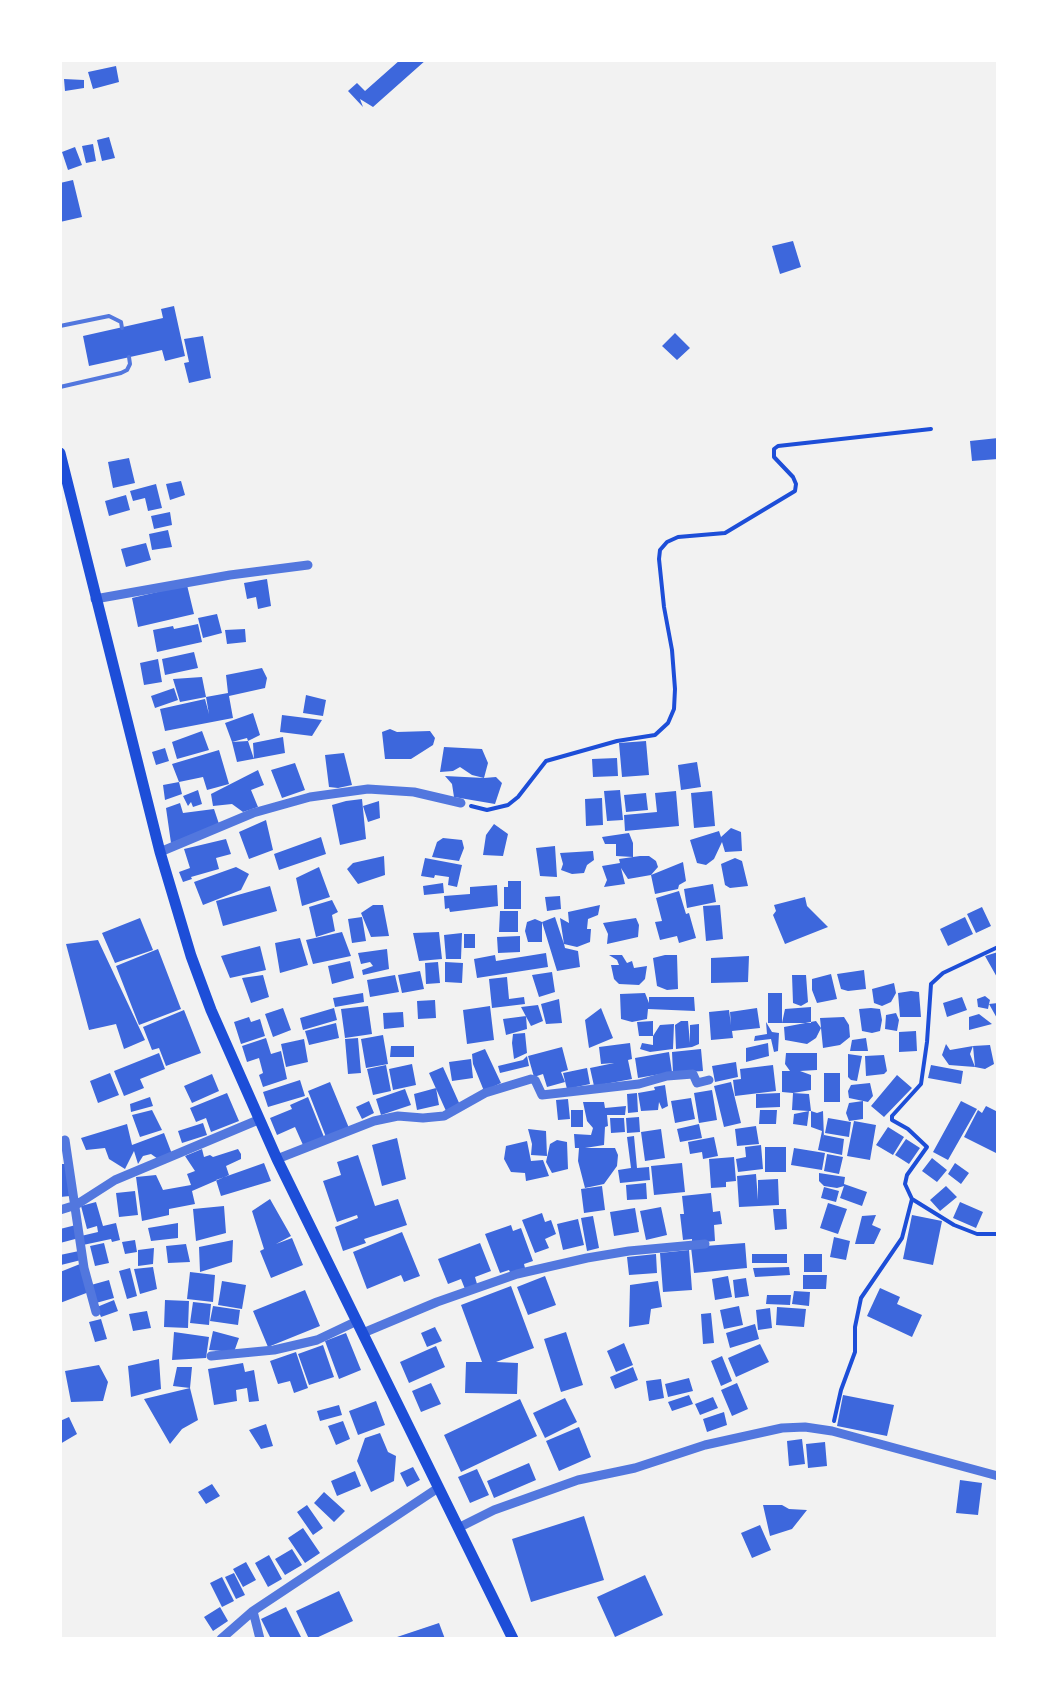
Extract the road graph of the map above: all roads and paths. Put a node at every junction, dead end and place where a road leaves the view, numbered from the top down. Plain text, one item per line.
1 (60, 326) edge
2 (122, 328) dead end
3 (128, 358) dead end
4 (60, 387) edge
5 (931, 429) dead end
6 (60, 454) edge
7 (308, 565) dead end
8 (95, 599) junction
9 (461, 803) joint
10 (160, 852) junction
11 (998, 947) edge
12 (709, 1080) dead end
13 (258, 1120) junction
14 (65, 1140) dead end
15 (276, 1159) junction
16 (912, 1199) junction
17 (76, 1205) junction
18 (60, 1210) edge
19 (998, 1234) edge
20 (704, 1244) dead end
21 (96, 1312) dead end
22 (360, 1327) junction
23 (211, 1356) dead end
24 (832, 1430) junction
25 (998, 1476) edge
26 (438, 1488) junction
27 (458, 1528) junction
28 (253, 1612) junction
29 (221, 1639) edge
30 (260, 1639) edge
31 (513, 1639) edge

1 - 2 lane
3 - 4 lane
5 - 9 path
6 - 8 main road
7 - 8 street
8 - 10 main road
9 - 10 street
10 - 13 main road
11 - 16 path
12 - 15 street
13 - 15 main road
13 - 17 street
14 - 17 street
15 - 22 main road
16 - 19 path
16 - 24 path
17 - 18 street
17 - 21 street
20 - 22 street
22 - 23 street
22 - 26 main road
24 - 25 street
24 - 27 street
26 - 27 main road
26 - 28 street
27 - 31 main road
28 - 29 street
28 - 30 street

